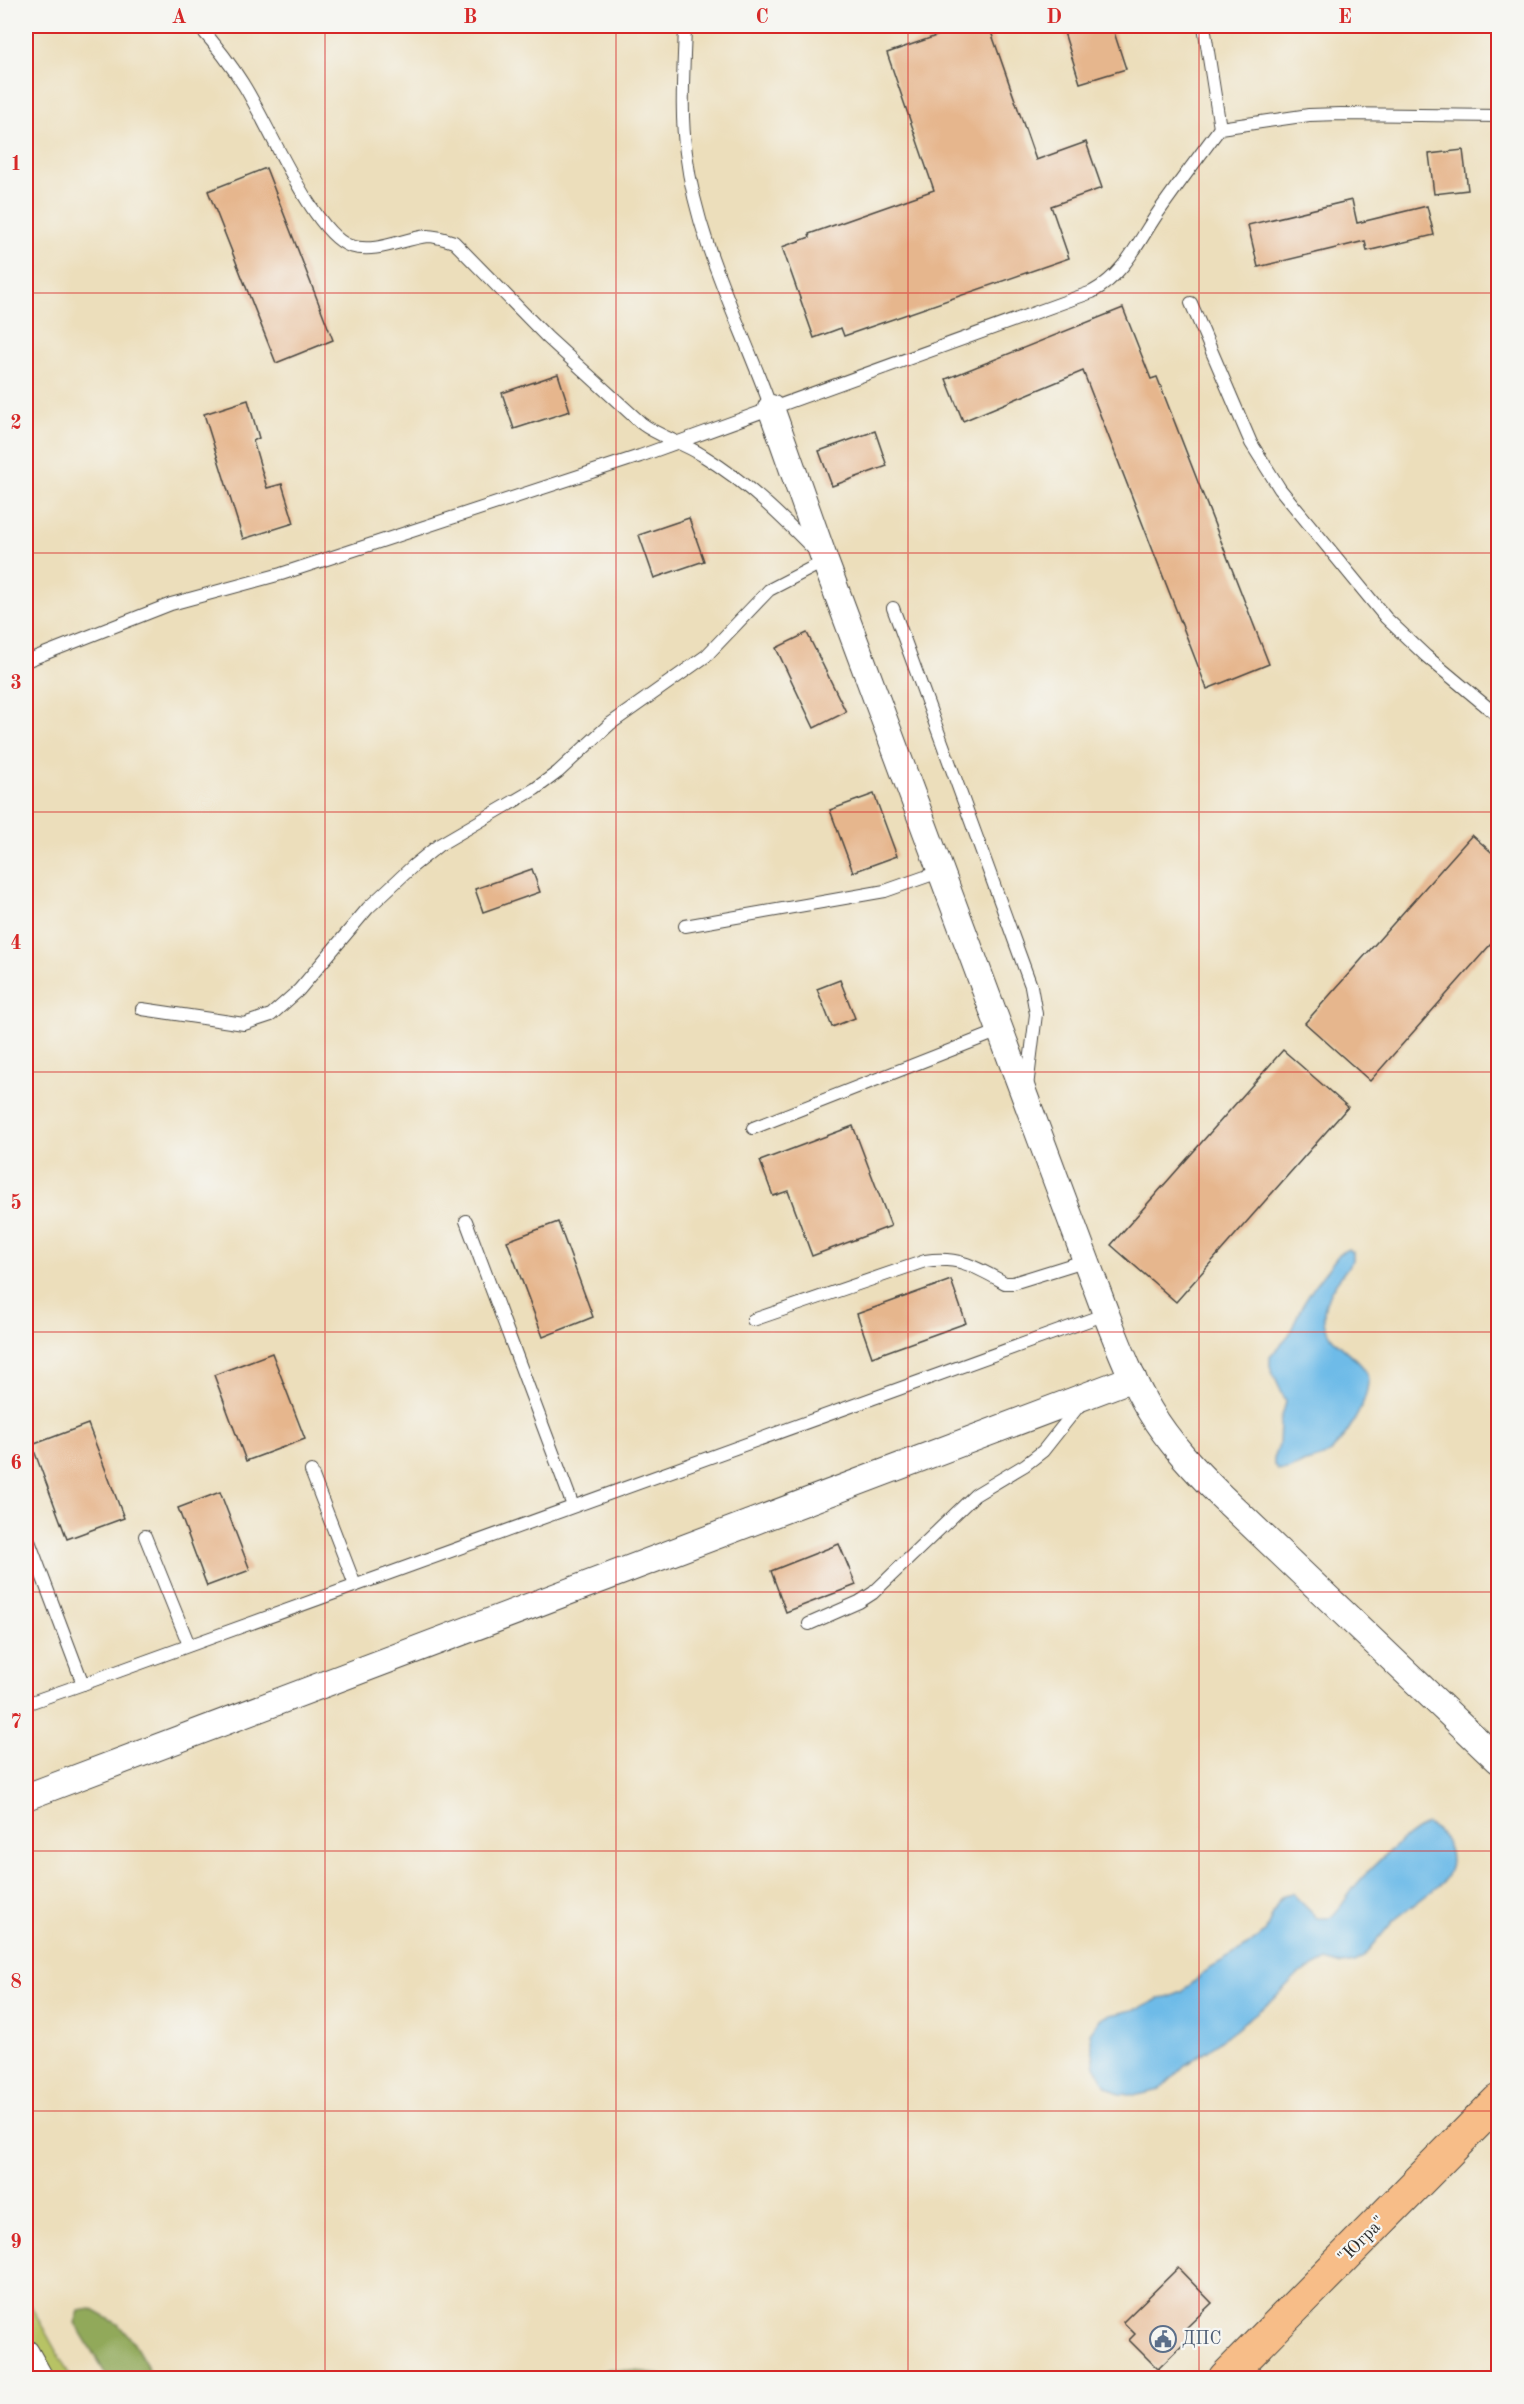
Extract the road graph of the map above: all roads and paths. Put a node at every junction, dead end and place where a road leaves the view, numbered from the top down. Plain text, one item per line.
1 (199, 26) edge
2 (685, 26) edge
3 (1204, 26) edge
4 (1498, 116) edge
5 (1220, 128) junction
6 (1191, 303) dead end
7 (771, 408) junction
8 (678, 441) junction
9 (825, 561) junction
10 (893, 608) dead end
11 (26, 661) edge
12 (1498, 716) edge
13 (942, 871) junction
14 (685, 926) dead end
15 (142, 1009) dead end
16 (1002, 1030) junction
17 (1026, 1097) junction
18 (753, 1128) dead end
19 (466, 1221) dead end
20 (1087, 1260) junction
21 (1106, 1314) junction
22 (753, 1320) dead end
23 (1133, 1378) junction
24 (1086, 1395) junction
25 (310, 1471) dead end
26 (573, 1506) junction
27 (26, 1533) edge
28 (145, 1536) dead end
29 (355, 1585) junction
30 (808, 1624) dead end
31 (189, 1645) junction
32 (83, 1684) junction
33 (26, 1704) edge
34 (1498, 1760) edge
35 (26, 1797) edge
36 (1498, 2101) edge
37 (26, 2354) edge
38 (40, 2379) edge
39 (1225, 2379) edge

1 - 8 lane
2 - 7 lane
3 - 5 lane
4 - 5 lane
5 - 7 lane
6 - 12 lane
7 - 8 lane
7 - 9 street
8 - 9 lane
8 - 11 lane
9 - 13 street
9 - 15 lane
10 - 17 lane
13 - 14 lane
13 - 16 street
16 - 17 street
16 - 18 lane
17 - 20 street
19 - 26 lane
20 - 21 street
20 - 22 lane
21 - 23 street
21 - 26 lane
23 - 24 street
23 - 34 street
24 - 30 lane
24 - 35 street
25 - 29 lane
26 - 29 lane
27 - 32 lane
28 - 31 lane
29 - 31 lane
31 - 32 lane
32 - 33 lane
36 - 39 highway, "Югра"
37 - 38 street

